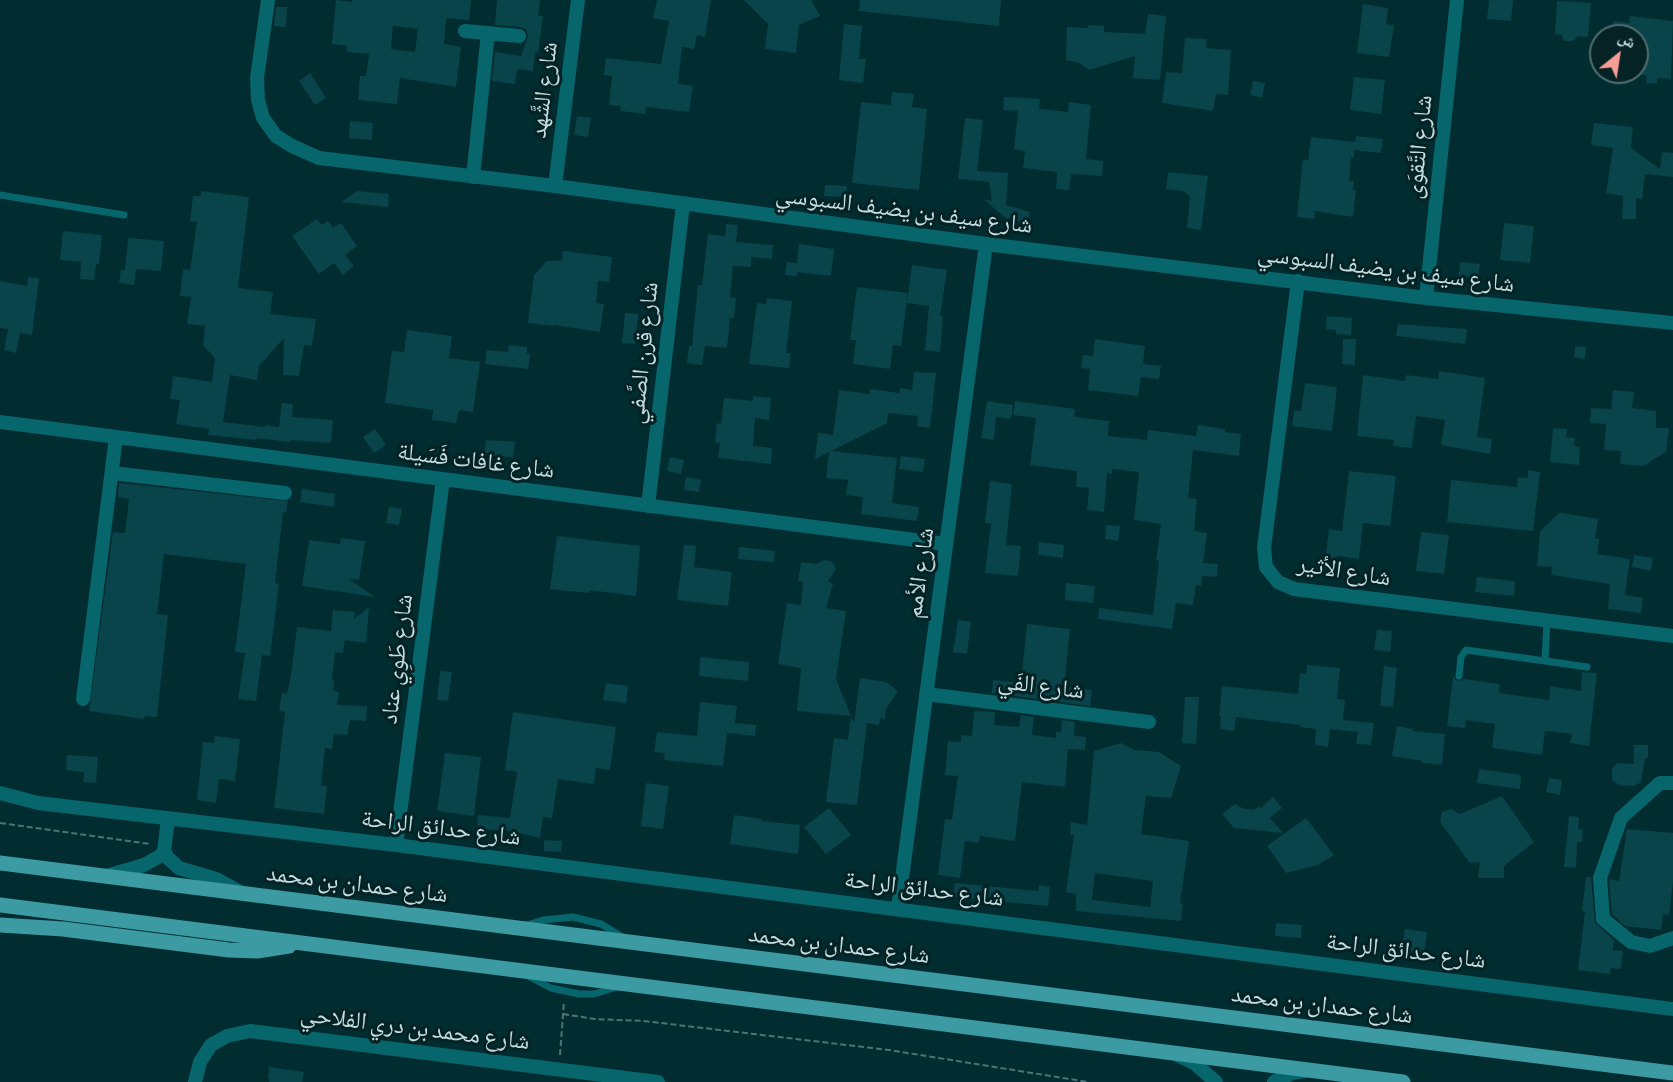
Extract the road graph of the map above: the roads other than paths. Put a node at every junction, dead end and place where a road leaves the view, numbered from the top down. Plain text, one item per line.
1 (268, 0) edge
2 (578, 0) edge
3 (1457, 0) edge
4 (465, 31) dead end
5 (488, 33) junction
6 (519, 36) dead end
7 (473, 177) junction
8 (555, 186) junction
9 (0, 195) edge
10 (682, 204) junction
11 (124, 215) dead end
12 (986, 244) junction
13 (1298, 281) junction
14 (1426, 298) junction
15 (1673, 324) edge
16 (0, 422) edge
17 (116, 436) junction
18 (112, 473) junction
19 (443, 479) junction
20 (285, 493) dead end
21 (648, 506) junction
22 (946, 544) junction
23 (1547, 620) junction
24 (1673, 636) edge
25 (1545, 661) junction
26 (1587, 667) dead end
27 (1459, 676) dead end
28 (926, 694) junction
29 (83, 699) dead end
30 (1149, 722) dead end
31 (1673, 783) edge
32 (0, 793) edge
33 (168, 819) junction
34 (396, 845) junction
35 (164, 849) junction
36 (0, 863) edge
37 (105, 876) junction
38 (240, 892) junction
39 (0, 904) edge
40 (897, 908) junction
41 (0, 925) edge
42 (1673, 938) edge
43 (298, 943) junction
44 (518, 970) junction
45 (626, 984) junction
46 (1673, 1009) edge
47 (1174, 1053) junction
48 (1308, 1070) junction
49 (1673, 1073) edge
50 (195, 1082) edge
51 (658, 1082) edge
52 (1216, 1082) edge
53 (1274, 1082) edge
54 (1403, 1082) edge

1 - 7 street, شارع سيف بن يضيف السبوسي
2 - 8 street, شارع الشَّهد
3 - 14 street, شارع التَّقوَى
4 - 5 street
5 - 6 street
5 - 7 street
7 - 8 street, شارع سيف بن يضيف السبوسي
8 - 10 street, شارع سيف بن يضيف السبوسي
9 - 11 lane
10 - 12 street, شارع سيف بن يضيف السبوسي
10 - 21 street, شارع قرن الصَّفي
12 - 13 street, شارع سيف بن يضيف السبوسي
12 - 22 street, شارع الأمم
13 - 14 street, شارع سيف بن يضيف السبوسي
13 - 23 street, شارع الأثير
14 - 15 street, شارع سيف بن يضيف السبوسي
16 - 17 street, شارع غافات فَسَيلة
17 - 18 street
17 - 19 street, شارع غافات فَسَيلة
18 - 20 street
18 - 29 street
19 - 21 street, شارع غافات فَسَيلة
19 - 34 street, شارع طَوِي عناد
21 - 22 street, شارع غافات فَسَيلة
22 - 28 street, شارع الأمم
23 - 24 street, شارع الأثير
23 - 25 lane
25 - 26 lane
25 - 27 lane
28 - 30 street, شارع الفَي
28 - 40 street, شارع الأمم
31 - 42 street
32 - 33 street, شارع حدائق الراحة
33 - 34 street, شارع حدائق الراحة
33 - 35 street
34 - 40 street, شارع حدائق الراحة
35 - 37 street
35 - 38 street
36 - 37 main road, شارع حمدان بن محمد
37 - 38 main road, شارع حمدان بن محمد
38 - 49 main road, شارع حمدان بن محمد
39 - 43 main road
40 - 46 street, شارع حدائق الراحة
41 - 43 main road
43 - 44 main road
44 - 45 main road
44 - 45 lane
45 - 47 main road
47 - 48 main road
47 - 52 street
48 - 53 street
48 - 54 main road
50 - 51 street, شارع محمد بن دري الفلاحي

